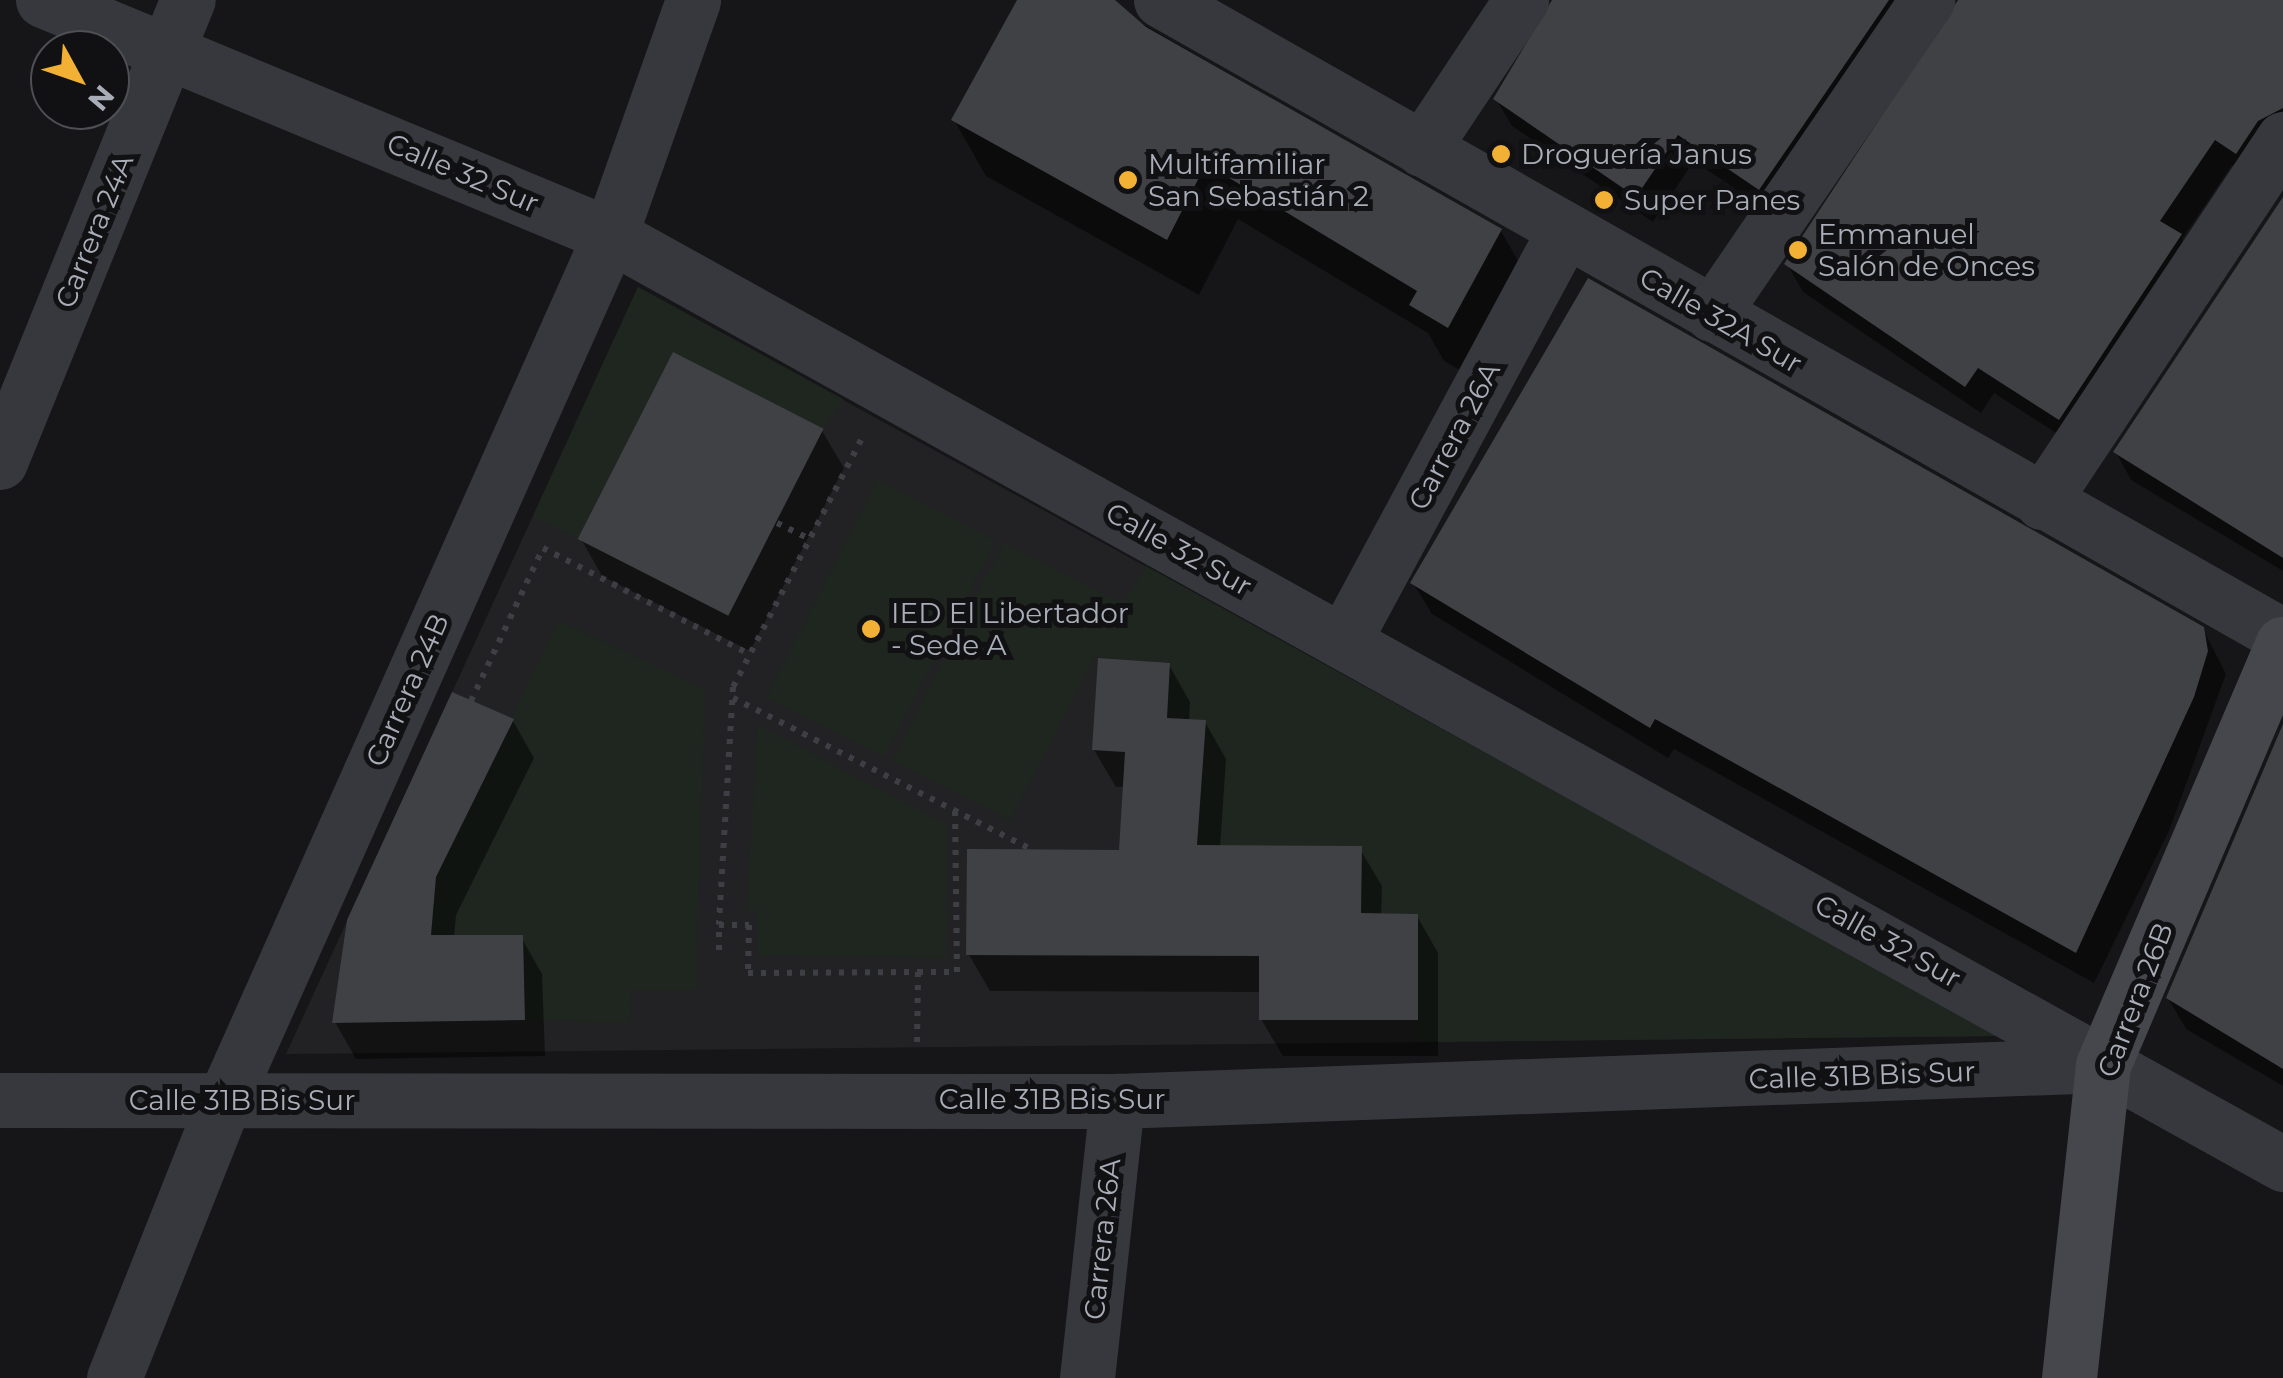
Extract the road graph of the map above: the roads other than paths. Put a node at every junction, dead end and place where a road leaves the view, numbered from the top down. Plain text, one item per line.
1 (43, 0) edge
2 (188, 0) edge
3 (693, 0) edge
4 (1161, 0) edge
5 (1522, 0) edge
6 (1927, 0) edge
7 (168, 50) junction
8 (2283, 139) edge
9 (1422, 149) junction
10 (1564, 231) junction
11 (610, 234) junction
12 (1712, 314) junction
13 (0, 462) edge
14 (2042, 502) junction
15 (2283, 636) edge
16 (1344, 640) junction
17 (2283, 644) edge
18 (2104, 1065) junction
19 (0, 1100) edge
20 (224, 1100) junction
21 (1117, 1101) junction
22 (2283, 1164) edge
23 (114, 1378) edge
24 (1086, 1378) edge
25 (2069, 1378) edge

1 - 7 street, Calle 32 Sur
2 - 7 street, Carrera 24A
3 - 11 street, Carrera 24B
4 - 9 street, Calle 32A Sur
5 - 9 street
6 - 12 street
7 - 11 street, Calle 32 Sur
7 - 13 street, Carrera 24A
8 - 14 street
9 - 10 street, Calle 32A Sur
10 - 12 street, Calle 32A Sur
10 - 16 street, Carrera 26A
11 - 16 street, Calle 32 Sur
11 - 20 street, Carrera 24B
12 - 14 street, Calle 32A Sur
14 - 15 street, Calle 32A Sur
16 - 18 street, Calle 32 Sur
17 - 18 street, Carrera 26B
18 - 21 street, Calle 31B Bis Sur
18 - 22 street, Calle 32 Sur
18 - 25 street, Carrera 26B
19 - 20 street, Calle 31B Bis Sur
20 - 21 street, Calle 31B Bis Sur
20 - 23 street, Carrera 24B
21 - 24 street, Carrera 26A

